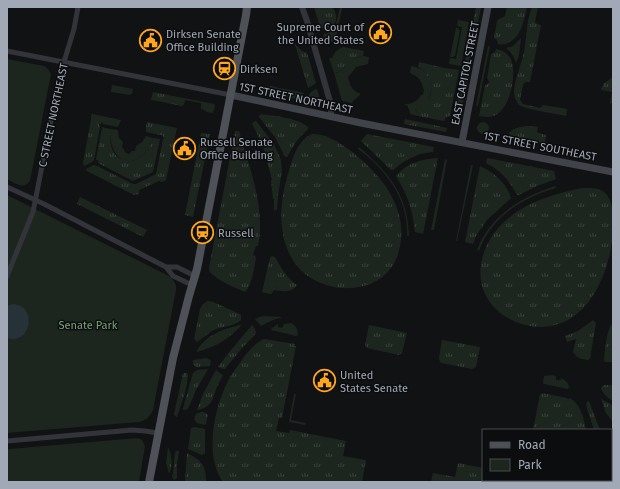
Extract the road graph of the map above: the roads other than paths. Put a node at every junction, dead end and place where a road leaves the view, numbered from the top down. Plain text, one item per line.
1 (78, 7) edge
2 (302, 7) edge
3 (488, 7) edge
4 (248, 10) edge
5 (7, 51) edge
6 (64, 62) junction
7 (231, 95) junction
8 (331, 117) junction
9 (462, 142) junction
10 (613, 172) edge
11 (7, 187) edge
12 (36, 200) junction
13 (166, 267) junction
14 (7, 276) edge
15 (195, 276) junction
16 (192, 285) junction
17 (158, 433) junction
18 (7, 441) edge
19 (149, 482) edge

1 - 6 street, C STREET NORTHEAST
2 - 8 street
3 - 9 main road, EAST CAPITOL STREET
4 - 7 main road
5 - 6 street, 1ST STREET NORTHEAST
6 - 7 street, 1ST STREET NORTHEAST
6 - 12 street, C STREET NORTHEAST
7 - 8 main road, 1ST STREET NORTHEAST
7 - 15 main road
8 - 9 main road, 1ST STREET NORTHEAST
9 - 10 main road, 1ST STREET SOUTHEAST
11 - 12 street
12 - 13 street
12 - 14 street, C STREET NORTHEAST
13 - 15 street
13 - 16 street
15 - 16 main road
16 - 17 main road
17 - 18 street
17 - 19 main road

